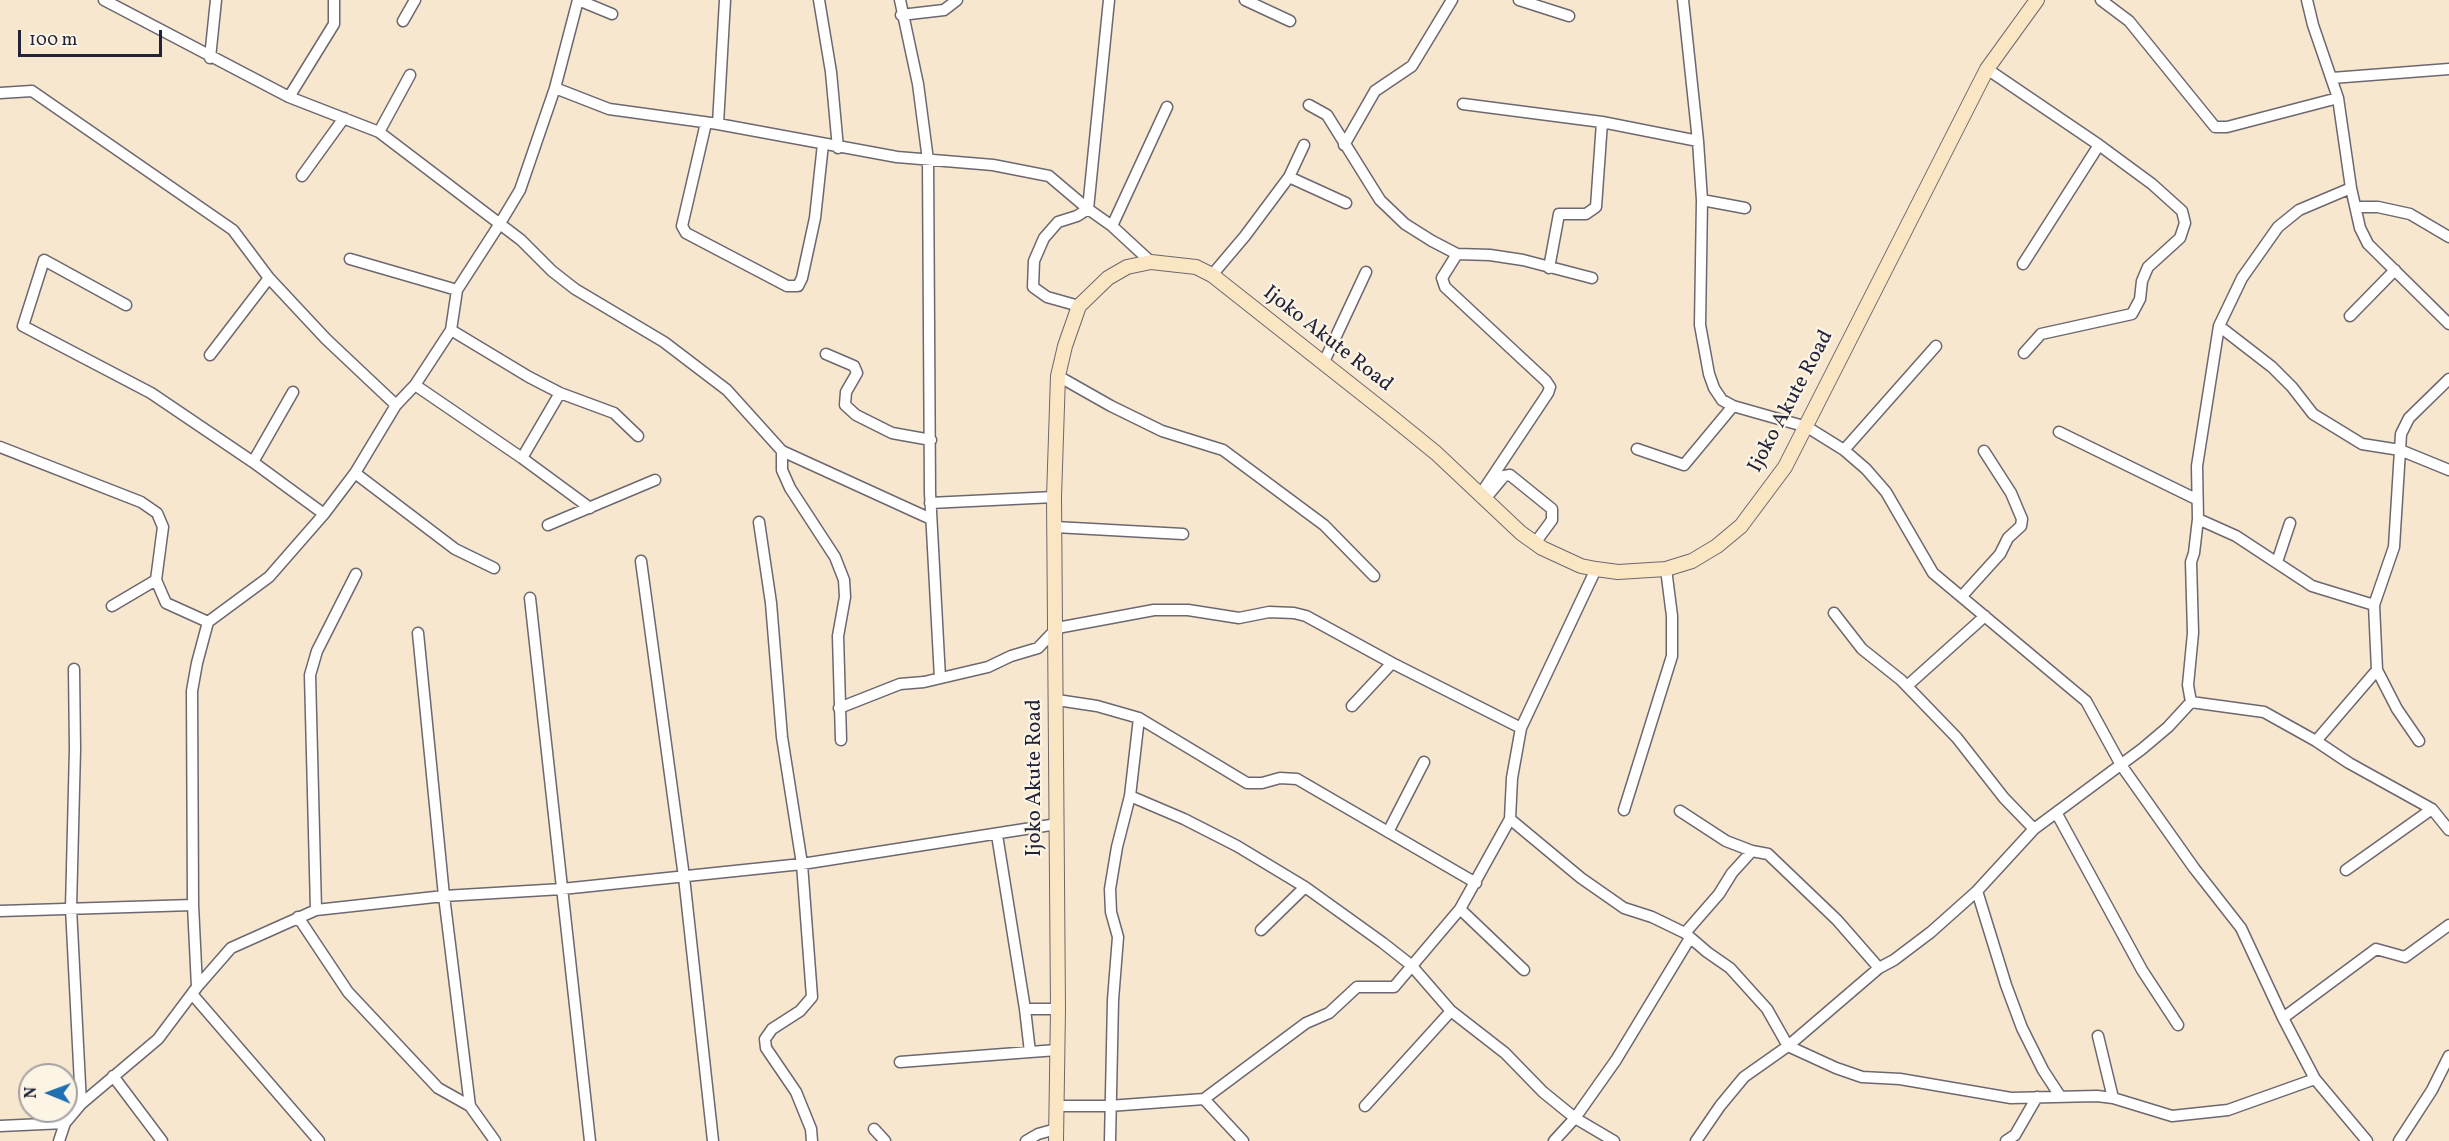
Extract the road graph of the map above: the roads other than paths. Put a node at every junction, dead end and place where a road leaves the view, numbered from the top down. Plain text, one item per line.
1 (104, 0) edge
2 (216, 0) edge
3 (334, 0) edge
4 (416, 0) edge
5 (578, 0) edge
6 (725, 0) edge
7 (819, 0) edge
8 (900, 0) edge
9 (957, 0) edge
10 (1108, 0) edge
11 (1245, 0) edge
12 (1452, 0) edge
13 (1519, 0) edge
14 (1683, 0) edge
15 (2037, 0) edge
16 (2101, 0) edge
17 (2307, 0) edge
18 (612, 14) dead end
19 (901, 15) junction
20 (1569, 16) dead end
21 (403, 21) dead end
22 (1290, 21) dead end
23 (210, 58) junction
24 (1987, 69) junction
25 (2449, 69) edge
26 (410, 75) dead end
27 (2332, 78) junction
28 (555, 88) junction
29 (0, 93) edge
30 (289, 97) junction
31 (2338, 98) junction
32 (1463, 104) dead end
33 (1309, 105) dead end
34 (1167, 107) dead end
35 (344, 118) junction
36 (1602, 122) junction
37 (706, 123) junction
38 (718, 124) junction
39 (379, 132) junction
40 (1698, 141) junction
41 (823, 144) junction
42 (1304, 145) dead end
43 (1344, 145) junction
44 (2099, 145) junction
45 (838, 148) junction
46 (928, 160) junction
47 (302, 176) dead end
48 (1289, 177) junction
49 (2351, 188) junction
50 (1702, 200) junction
51 (1346, 203) dead end
52 (2356, 207) junction
53 (1745, 208) dead end
54 (1088, 209) junction
55 (500, 225) junction
56 (1112, 226) junction
57 (2449, 237) edge
58 (1457, 254) junction
59 (350, 259) dead end
60 (1151, 262) junction
61 (2023, 264) dead end
62 (1549, 268) junction
63 (2395, 270) junction
64 (1366, 272) dead end
65 (1212, 275) junction
66 (269, 278) junction
67 (1592, 278) dead end
68 (457, 290) junction
69 (126, 305) dead end
70 (1079, 306) junction
71 (2350, 316) dead end
72 (2449, 324) edge
73 (2219, 326) junction
74 (451, 330) junction
75 (1936, 346) dead end
76 (2025, 353) dead end
77 (826, 354) dead end
78 (210, 355) dead end
79 (1323, 364) junction
80 (1058, 376) junction
81 (2449, 380) edge
82 (415, 385) junction
83 (293, 393) dead end
84 (560, 393) junction
85 (396, 405) junction
86 (1733, 406) junction
87 (1807, 427) junction
88 (2059, 432) dead end
89 (638, 436) dead end
90 (931, 440) junction
91 (0, 447) edge
92 (1637, 449) dead end
93 (1844, 450) junction
94 (2400, 450) junction
95 (782, 451) junction
96 (1984, 451) dead end
97 (522, 458) junction
98 (253, 462) junction
99 (2449, 470) edge
100 (355, 473) junction
101 (655, 480) dead end
102 (1054, 497) junction
103 (1483, 497) junction
104 (2196, 499) junction
105 (930, 503) junction
106 (590, 508) junction
107 (324, 514) junction
108 (931, 519) junction
109 (2198, 519) junction
110 (759, 522) dead end
111 (2289, 523) dead end
112 (548, 525) dead end
113 (1055, 527) junction
114 (1183, 534) dead end
115 (1535, 543) junction
116 (640, 561) dead end
117 (2277, 562) junction
118 (494, 568) dead end
119 (1596, 569) junction
120 (1666, 569) junction
121 (356, 573) dead end
122 (1374, 576) dead end
123 (156, 580) junction
124 (1962, 596) junction
125 (530, 598) dead end
126 (2374, 605) junction
127 (112, 606) dead end
128 (1834, 613) dead end
129 (1985, 616) junction
130 (208, 622) junction
131 (1057, 628) junction
132 (418, 633) dead end
133 (1392, 663) junction
134 (74, 669) dead end
135 (2377, 670) junction
136 (940, 678) junction
137 (1907, 686) junction
138 (1057, 700) junction
139 (2191, 702) junction
140 (1352, 706) dead end
141 (839, 708) junction
142 (1139, 718) junction
143 (1521, 728) junction
144 (841, 740) dead end
145 (2316, 741) junction
146 (2419, 741) dead end
147 (1424, 762) dead end
148 (2121, 765) junction
149 (1130, 796) junction
150 (2432, 809) junction
151 (1624, 810) dead end
152 (1680, 811) dead end
153 (2057, 814) junction
154 (1510, 819) junction
155 (1057, 824) junction
156 (2034, 829) junction
157 (2449, 830) edge
158 (1388, 832) junction
159 (997, 835) junction
160 (1752, 851) junction
161 (802, 864) junction
162 (2346, 870) dead end
163 (684, 877) junction
164 (1476, 883) junction
165 (1305, 887) junction
166 (562, 889) junction
167 (1977, 891) junction
168 (444, 896) junction
169 (193, 906) junction
170 (71, 908) junction
171 (1460, 909) junction
172 (316, 910) junction
173 (0, 911) edge
174 (298, 917) junction
175 (2449, 925) edge
176 (1261, 930) dead end
177 (1687, 935) junction
178 (1411, 965) junction
179 (1879, 968) junction
180 (1524, 970) dead end
181 (195, 991) junction
182 (1025, 1009) junction
183 (1058, 1009) junction
184 (1451, 1011) junction
185 (2283, 1018) junction
186 (2178, 1025) dead end
187 (2098, 1036) dead end
188 (1788, 1047) junction
189 (1057, 1050) junction
190 (1030, 1052) junction
191 (2449, 1056) edge
192 (900, 1062) dead end
193 (113, 1076) junction
194 (2315, 1079) junction
195 (2060, 1096) junction
196 (2037, 1097) junction
197 (2113, 1098) junction
198 (1204, 1099) junction
199 (81, 1104) junction
200 (470, 1106) junction
201 (1056, 1106) junction
202 (1109, 1106) junction
203 (1365, 1106) dead end
204 (78, 1108) edge
205 (1575, 1118) junction
206 (65, 1123) joint
207 (0, 1126) edge
208 (874, 1129) dead end
209 (1056, 1135) edge
210 (2014, 1139) edge
211 (2363, 1140) edge
212 (59, 1141) edge
213 (162, 1141) edge
214 (320, 1141) edge
215 (495, 1141) edge
216 (591, 1141) edge
217 (713, 1141) edge
218 (812, 1141) edge
219 (885, 1141) edge
220 (1026, 1141) edge
221 (1110, 1141) edge
222 (1243, 1141) edge
223 (1554, 1141) edge
224 (1614, 1141) edge
225 (1695, 1141) edge
226 (2399, 1141) edge

1 - 23 street
2 - 23 street
3 - 30 street
4 - 21 street
5 - 18 street
5 - 28 street
6 - 38 street
7 - 45 street
8 - 19 street
9 - 19 street
10 - 54 street
11 - 22 street
12 - 43 street
13 - 20 street
14 - 40 street
15 - 24 main road, Ijoko Akute Road
16 - 31 street
17 - 27 street
19 - 46 street
23 - 30 street
24 - 44 street
24 - 87 main road, Ijoko Akute Road
25 - 27 street
26 - 39 street
27 - 31 street
28 - 37 street
28 - 55 street
29 - 66 street
30 - 35 street
31 - 49 street
32 - 36 street
33 - 43 street
34 - 56 street
35 - 39 street
35 - 47 street
36 - 40 street
36 - 62 street
37 - 38 street
37 - 41 street
38 - 41 street
39 - 55 street
40 - 50 street
41 - 45 street
42 - 48 street
43 - 58 street
44 - 61 street
44 - 76 street
45 - 46 street
46 - 54 street
46 - 90 street
48 - 51 street
48 - 65 street
49 - 52 street
49 - 73 street
50 - 53 street
50 - 86 street
52 - 57 street
52 - 63 street
54 - 56 street
54 - 70 street
55 - 68 street
55 - 95 street
56 - 60 street
58 - 62 street
58 - 103 street
59 - 68 street
60 - 65 main road, Ijoko Akute Road
60 - 70 main road, Ijoko Akute Road
62 - 67 street
63 - 71 street
63 - 72 street
64 - 79 street
65 - 79 main road, Ijoko Akute Road
66 - 78 street
66 - 85 street
68 - 74 street
69 - 98 street
70 - 80 main road, Ijoko Akute Road
73 - 94 street
73 - 104 street
74 - 82 street
74 - 84 street
75 - 93 street
77 - 90 street
79 - 103 main road, Ijoko Akute Road
80 - 102 main road, Ijoko Akute Road
80 - 122 street
81 - 94 street
82 - 85 street
82 - 97 street
83 - 98 street
84 - 89 street
84 - 97 street
85 - 100 street
86 - 87 street
86 - 92 street
87 - 93 street
87 - 120 main road, Ijoko Akute Road
88 - 104 street
90 - 105 street
91 - 123 street
93 - 124 street
94 - 99 street
94 - 126 street
95 - 108 street
95 - 141 street
96 - 124 street
97 - 106 street
98 - 107 street
100 - 107 street
100 - 118 street
101 - 106 street
102 - 105 street
102 - 113 main road, Ijoko Akute Road
103 - 115 main road, Ijoko Akute Road
103 - 115 street
104 - 109 street
105 - 108 street
106 - 112 street
107 - 130 street
108 - 136 street
109 - 117 street
109 - 139 street
110 - 161 street
111 - 117 street
113 - 114 street
113 - 131 main road, Ijoko Akute Road
115 - 119 main road, Ijoko Akute Road
116 - 163 street
117 - 126 street
119 - 120 main road, Ijoko Akute Road
119 - 143 street
120 - 151 street
121 - 172 street
123 - 127 street
123 - 130 street
124 - 129 street
125 - 166 street
126 - 135 street
128 - 137 street
129 - 137 street
129 - 148 street
130 - 169 street
131 - 133 street
131 - 136 street
131 - 138 main road, Ijoko Akute Road
132 - 168 street
133 - 140 street
133 - 143 street
134 - 170 street
135 - 145 street
135 - 146 street
136 - 141 street
137 - 156 street
138 - 142 street
138 - 155 main road, Ijoko Akute Road
139 - 145 street
139 - 148 street
141 - 144 street
142 - 149 street
142 - 158 street
143 - 154 street
145 - 150 street
147 - 158 street
148 - 153 street
148 - 185 street
149 - 165 street
149 - 202 street
150 - 157 street
150 - 162 street
152 - 160 street
153 - 156 street
153 - 186 street
154 - 164 street
154 - 177 street
155 - 159 street
155 - 183 main road, Ijoko Akute Road
156 - 167 street
158 - 164 street
159 - 161 street
159 - 182 street
160 - 177 street
160 - 179 street
161 - 163 street
161 - 218 street
163 - 166 street
163 - 217 street
164 - 171 street
165 - 176 street
165 - 178 street
166 - 168 street
166 - 216 street
167 - 179 street
167 - 195 street
168 - 172 street
168 - 200 street
169 - 170 street
169 - 181 street
170 - 173 street
170 - 199 street
171 - 178 street
171 - 180 street
172 - 174 street
174 - 181 street
174 - 200 street
175 - 185 street
177 - 188 street
177 - 205 street
178 - 184 street
178 - 198 street
179 - 188 street
181 - 193 street
181 - 214 street
182 - 183 street
182 - 190 street
183 - 189 main road, Ijoko Akute Road
184 - 203 street
184 - 205 street
185 - 194 street
187 - 197 street
188 - 196 street
188 - 225 street
189 - 190 street
189 - 201 main road, Ijoko Akute Road
190 - 192 street
191 - 226 street
193 - 199 street
193 - 213 street
194 - 197 street
194 - 211 street
195 - 196 street
195 - 197 street
196 - 210 street
198 - 202 street
198 - 222 street
199 - 204 street
200 - 215 street
201 - 202 street
201 - 209 main road, Ijoko Akute Road
202 - 221 street
205 - 223 street
205 - 224 street
206 - 207 street
206 - 212 street
208 - 219 street
209 - 220 street

